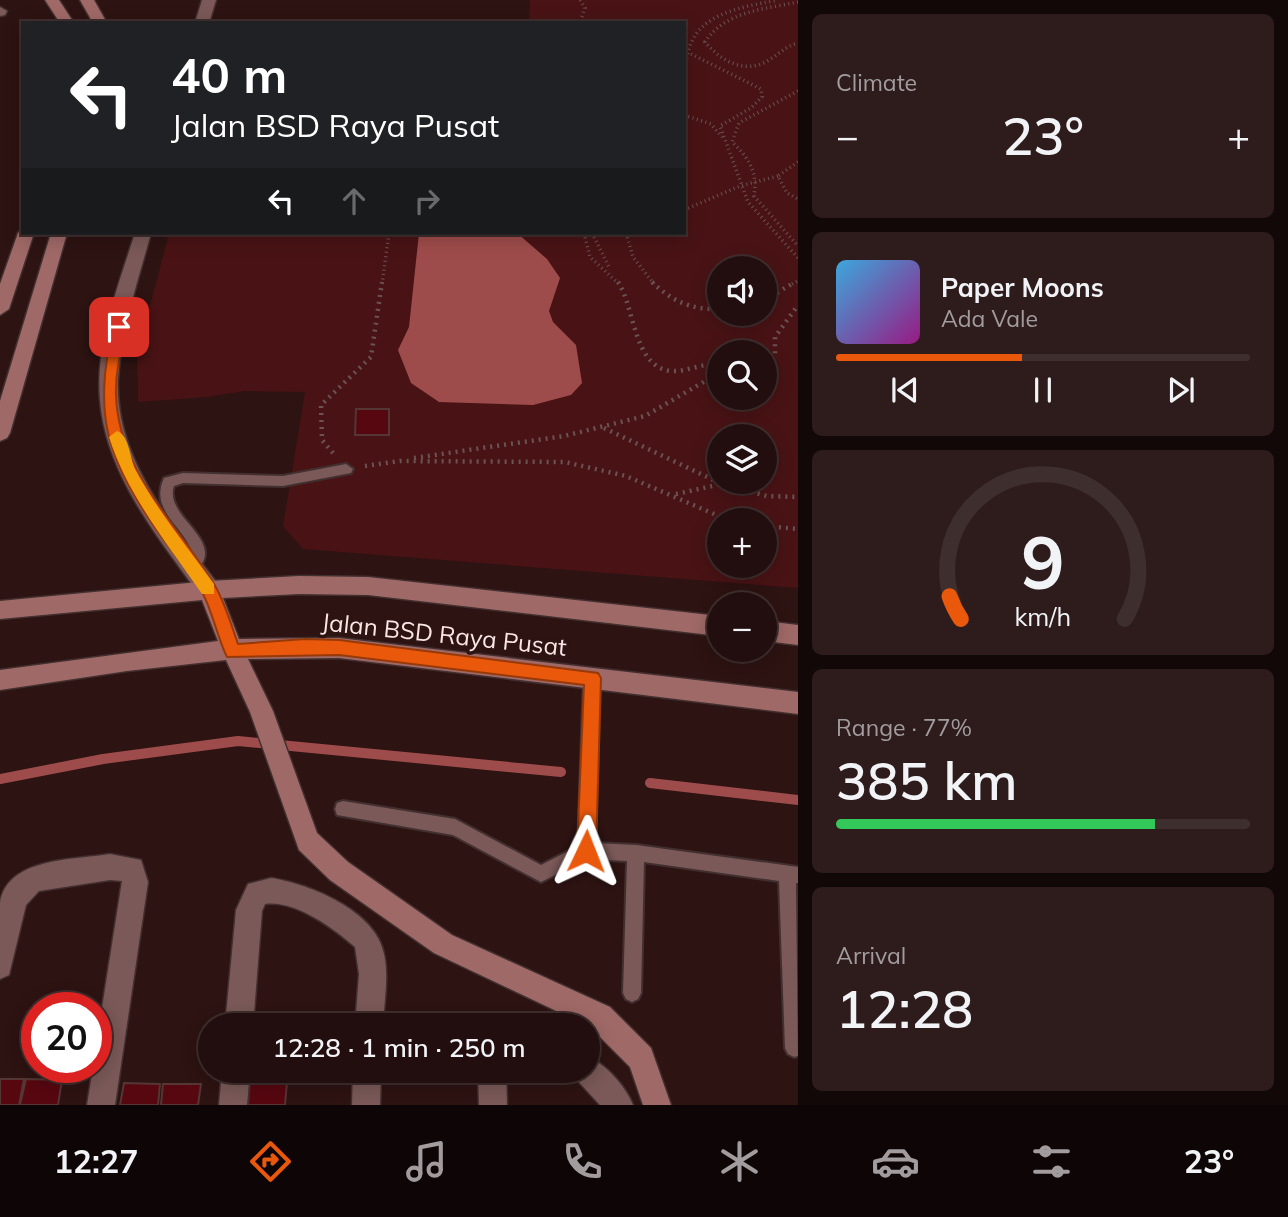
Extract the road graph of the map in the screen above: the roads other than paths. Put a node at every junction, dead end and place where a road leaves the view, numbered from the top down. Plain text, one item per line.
1 (52, 0) edge
2 (87, 0) edge
3 (209, 0) edge
4 (66, 21) edge
5 (99, 21) edge
6 (203, 21) edge
7 (25, 235) edge
8 (58, 235) edge
9 (143, 235) edge
10 (0, 309) edge
11 (0, 433) edge
12 (346, 469) road end
13 (192, 566) junction
14 (209, 590) junction
15 (0, 610) edge
16 (707, 625) edge
17 (777, 632) edge
18 (798, 635) edge
19 (233, 652) junction
20 (592, 678) junction
21 (0, 680) edge
22 (798, 703) edge
23 (343, 809) dead end
24 (586, 851) junction
25 (636, 853) junction
26 (793, 874) edge
27 (0, 966) edge
28 (632, 993) dead end
29 (240, 1013) edge
30 (370, 1013) edge
31 (794, 1048) dead end
32 (235, 1083) edge
33 (367, 1083) edge
34 (492, 1083) edge
35 (599, 1083) edge
36 (615, 1100) edge
37 (101, 1105) edge
38 (233, 1105) edge
39 (366, 1105) edge
40 (493, 1105) edge
41 (657, 1105) edge

1 - 4 main road
2 - 5 main road
3 - 6 street
7 - 10 main road
8 - 11 main road
9 - 13 street
12 - 13 lane
13 - 14 street
14 - 15 main road, Jalan BSD Raya Pusat
14 - 16 main road, Jalan BSD Raya Pusat
14 - 19 main road
17 - 18 main road
19 - 20 main road, Jalan BSD Raya Pusat
19 - 21 main road, Jalan BSD Raya Pusat
19 - 41 main road
20 - 22 main road, Jalan BSD Raya Pusat
20 - 24 lane
23 - 24 lane
24 - 25 lane
25 - 26 lane
25 - 28 lane
26 - 31 lane
27 - 37 street
29 - 30 street
32 - 38 street
33 - 39 street
34 - 40 street
35 - 36 street

